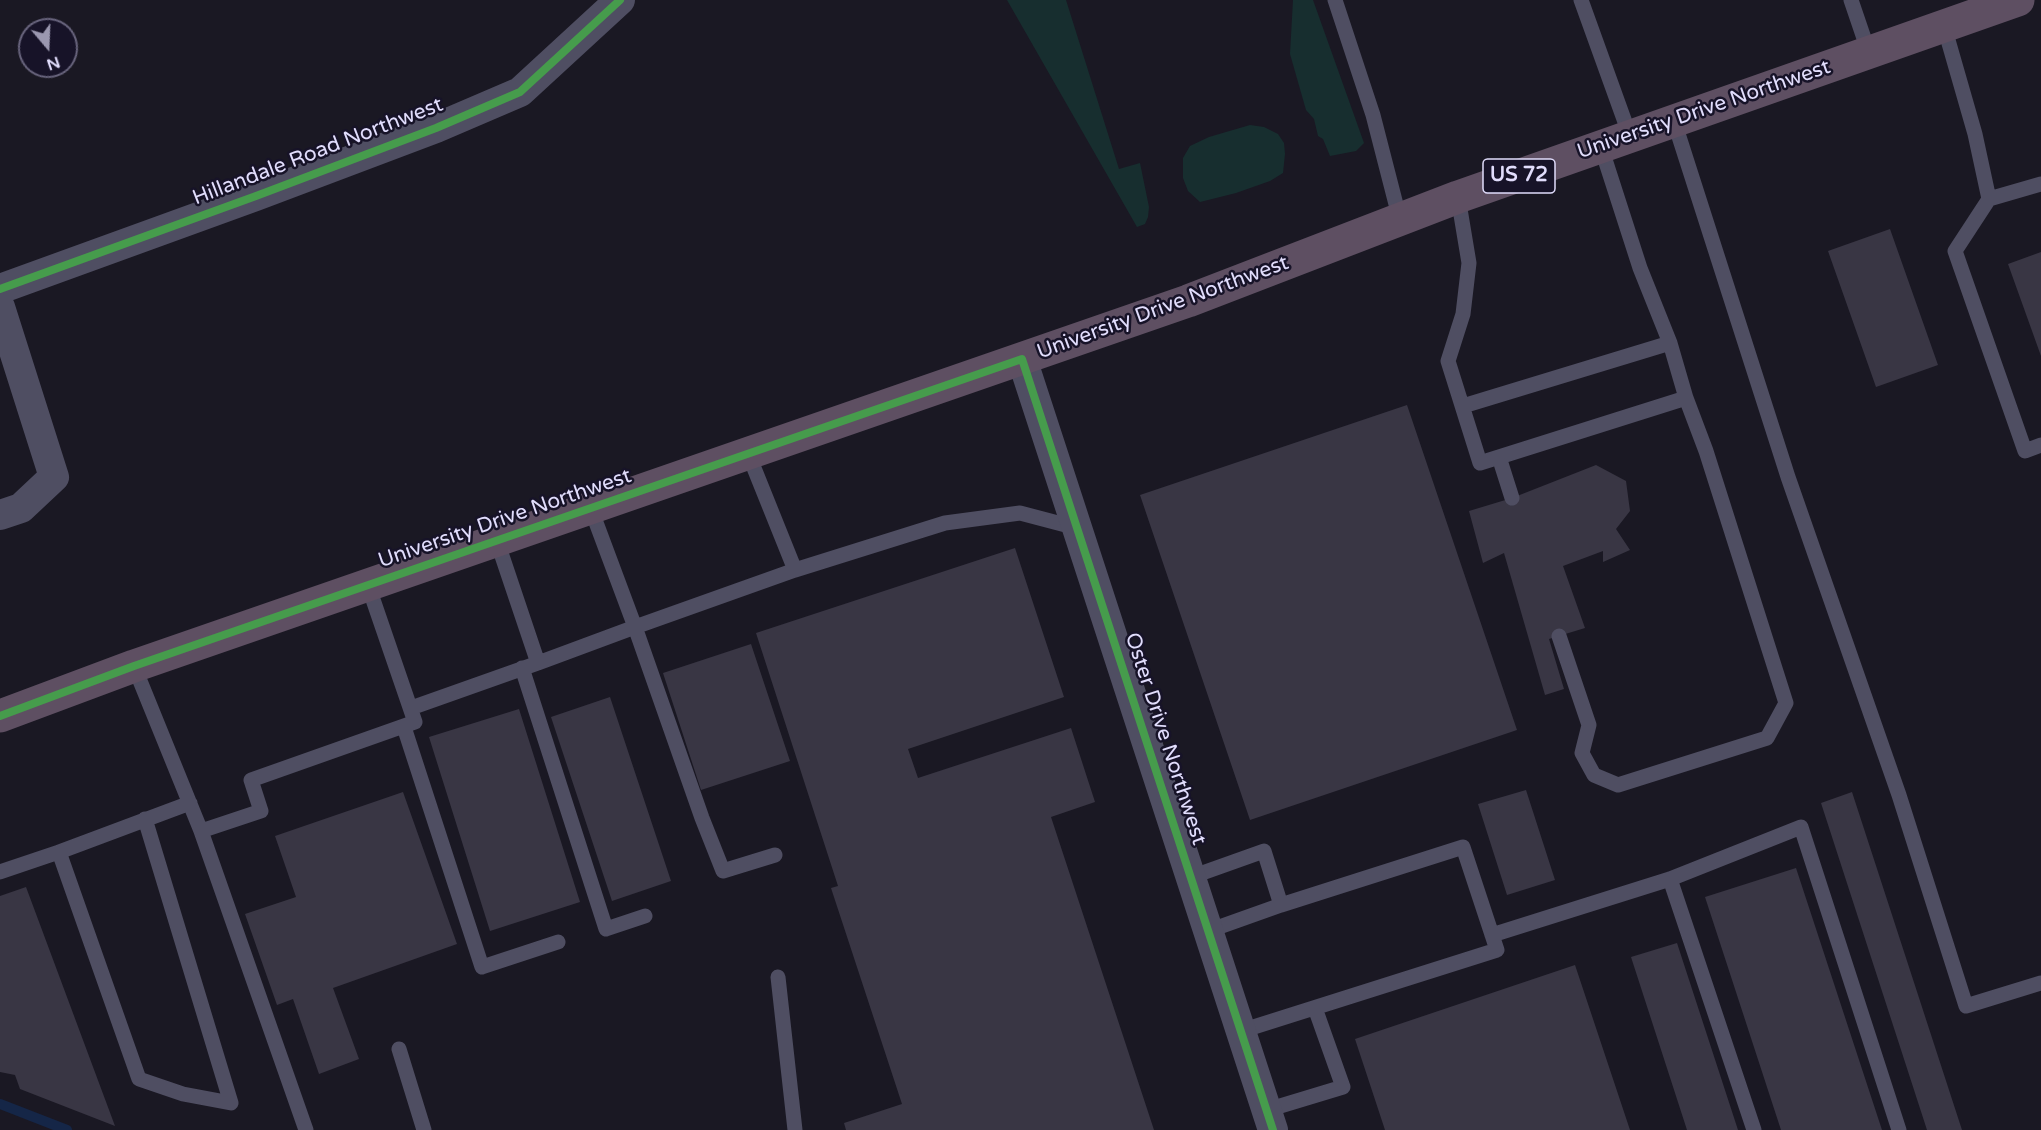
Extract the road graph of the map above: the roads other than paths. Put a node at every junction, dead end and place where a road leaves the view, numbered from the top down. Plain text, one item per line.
1 (620, 0) edge
2 (1335, 0) edge
3 (1581, 0) edge
4 (1851, 0) edge
5 (2018, 0) edge
6 (1944, 26) junction
7 (1869, 52) junction
8 (1674, 121) junction
9 (1616, 141) junction
10 (2041, 184) edge
11 (1458, 197) junction
12 (1989, 199) junction
13 (1400, 220) junction
14 (0, 289) edge
15 (0, 307) edge
16 (1670, 343) junction
17 (1022, 359) junction
18 (1686, 398) junction
19 (1462, 406) junction
20 (2041, 445) edge
21 (748, 453) junction
22 (1499, 457) junction
23 (1512, 498) dead end
24 (591, 509) junction
25 (0, 514) edge
26 (1077, 528) junction
27 (497, 541) junction
28 (795, 570) junction
29 (368, 585) junction
30 (635, 627) junction
31 (1559, 636) dead end
32 (538, 663) junction
33 (134, 666) junction
34 (522, 669) junction
35 (411, 708) junction
36 (0, 716) edge
37 (404, 727) junction
38 (190, 803) junction
39 (145, 819) junction
40 (201, 831) junction
41 (59, 852) junction
42 (775, 855) dead end
43 (0, 872) edge
44 (1191, 876) junction
45 (1670, 879) junction
46 (1281, 905) junction
47 (645, 916) dead end
48 (1208, 931) junction
49 (1492, 935) junction
50 (558, 942) dead end
51 (778, 977) dead end
52 (2041, 983) edge
53 (1315, 1008) junction
54 (1241, 1031) junction
55 (399, 1049) dead end
56 (1270, 1120) edge
57 (306, 1130) edge
58 (424, 1130) edge
59 (795, 1130) edge
60 (1754, 1130) edge
61 (1899, 1130) edge

1 - 14 street, Hillandale Road Northwest
2 - 13 lane
3 - 9 lane
4 - 7 lane
5 - 6 highway, University Drive Northwest / US 72
6 - 7 highway, University Drive Northwest / US 72
6 - 12 lane
7 - 8 highway, University Drive Northwest / US 72
8 - 9 highway, University Drive Northwest / US 72
8 - 52 lane
9 - 11 highway, University Drive Northwest / US 72
9 - 16 lane
10 - 12 lane
11 - 13 highway, University Drive Northwest / US 72
11 - 19 lane
12 - 20 lane
13 - 17 highway, University Drive Northwest / US 72
15 - 25 street
16 - 18 lane
16 - 19 lane
17 - 21 highway, University Drive Northwest / US 72
17 - 26 street, Oster Drive Northwest
18 - 22 lane
18 - 31 lane
19 - 22 lane
21 - 24 highway, University Drive Northwest / US 72
21 - 28 lane
22 - 23 lane
24 - 27 highway, University Drive Northwest / US 72
24 - 30 lane
26 - 28 lane
26 - 44 street, Oster Drive Northwest
27 - 29 highway, University Drive Northwest / US 72
27 - 32 lane
28 - 30 lane
29 - 33 highway, University Drive Northwest / US 72
29 - 35 lane
30 - 32 lane
30 - 42 lane
32 - 34 lane
33 - 36 highway, University Drive Northwest / US 72
33 - 38 lane
34 - 35 lane
34 - 47 lane
35 - 37 lane
37 - 40 lane
37 - 50 lane
38 - 39 lane
38 - 40 lane
39 - 41 lane
39 - 41 lane
40 - 57 lane
41 - 43 lane
44 - 46 lane
44 - 48 street, Oster Drive Northwest
45 - 49 lane
45 - 60 lane
45 - 61 lane
46 - 48 lane
46 - 49 lane
48 - 54 street, Oster Drive Northwest
49 - 53 lane
51 - 59 lane
53 - 54 lane
53 - 56 lane
54 - 56 street, Oster Drive Northwest
55 - 58 lane

